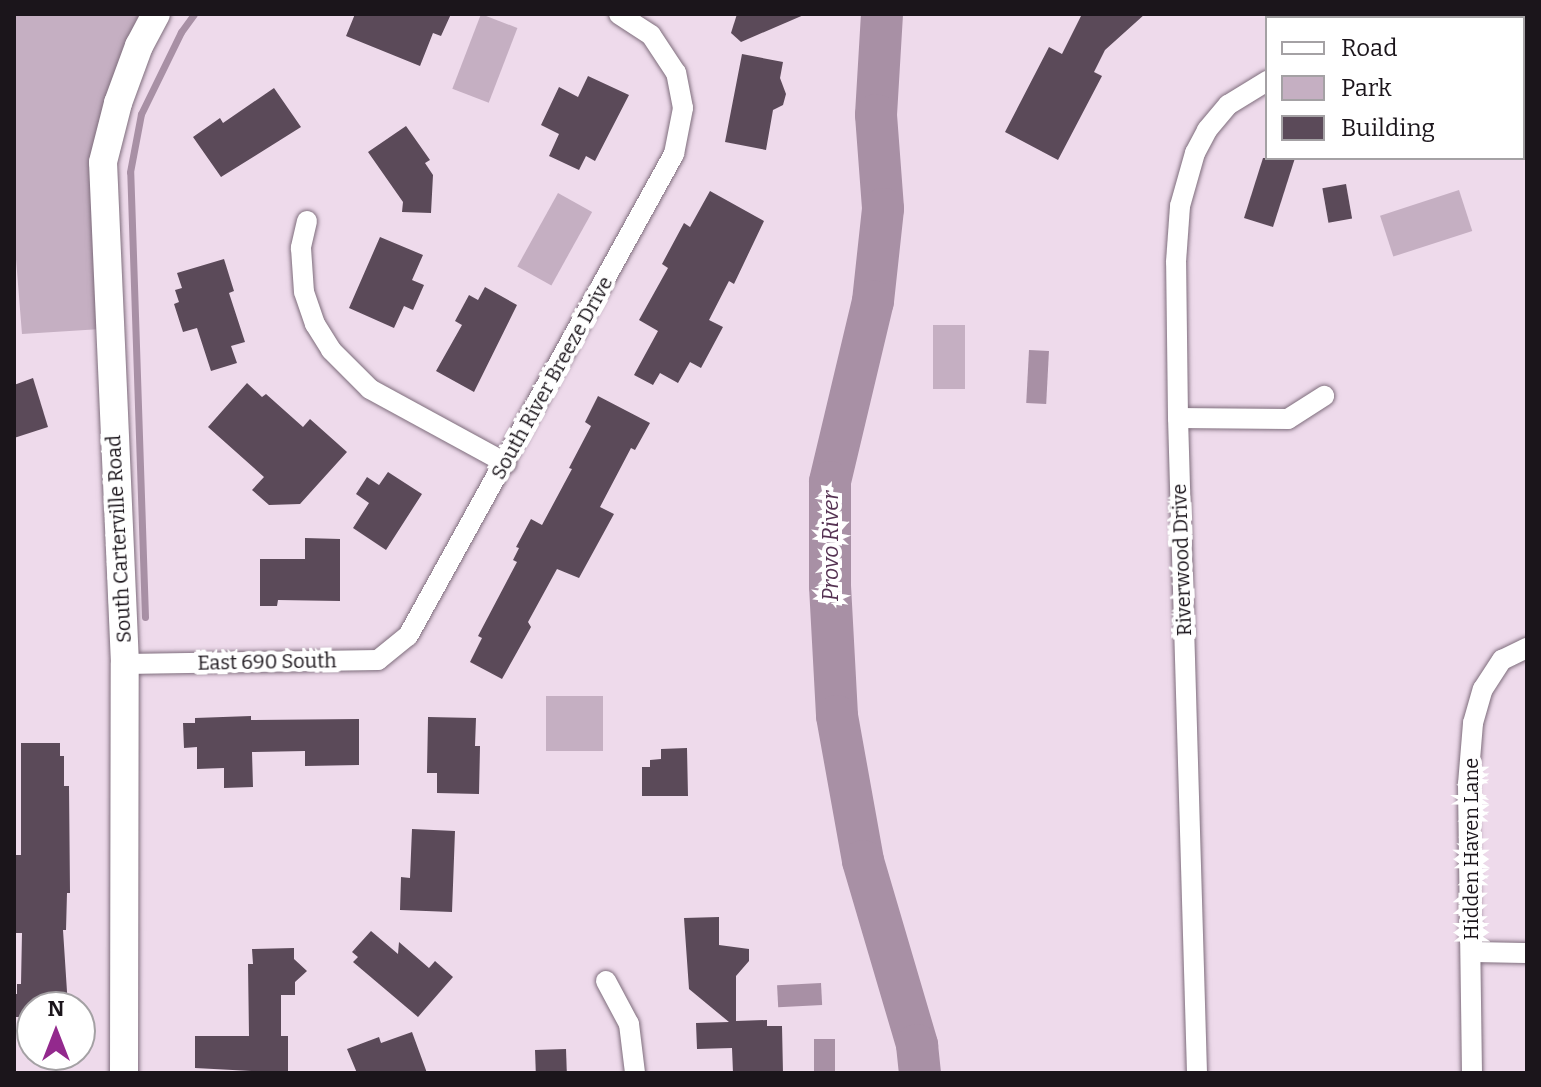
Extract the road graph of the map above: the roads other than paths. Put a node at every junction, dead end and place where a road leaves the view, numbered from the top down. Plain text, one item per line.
1 (156, 14) edge
2 (619, 14) edge
3 (1265, 82) edge
4 (307, 221) dead end
5 (1324, 396) dead end
6 (1178, 418) junction
7 (506, 463) junction
8 (404, 642) joint
9 (1527, 648) edge
10 (125, 664) junction
11 (1471, 952) junction
12 (1527, 953) edge
13 (606, 981) dead end
14 (124, 1073) edge
15 (635, 1073) edge
16 (1197, 1073) edge
17 (1472, 1073) edge

1 - 10 street, South Carterville Road
2 - 7 street, South River Breeze Drive
3 - 6 street, Riverwood Drive
4 - 7 street
5 - 6 street
6 - 16 street, Riverwood Drive
7 - 8 street, South River Breeze Drive
8 - 10 street, East 690 South
9 - 11 street, Hidden Haven Lane
10 - 14 street, South Carterville Road
11 - 12 street
11 - 17 street, Hidden Haven Lane
13 - 15 street

